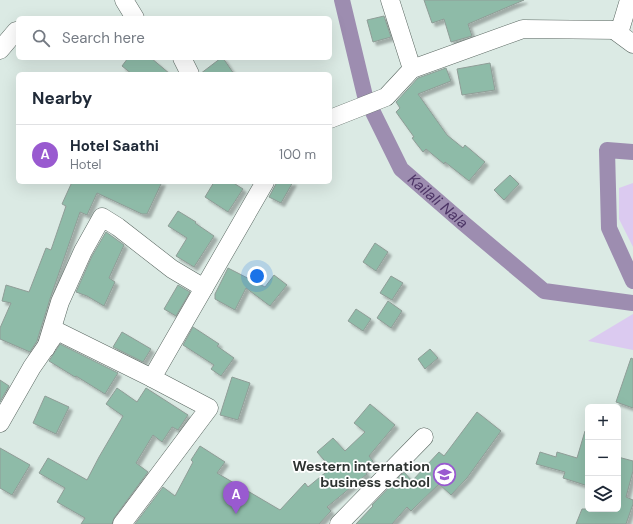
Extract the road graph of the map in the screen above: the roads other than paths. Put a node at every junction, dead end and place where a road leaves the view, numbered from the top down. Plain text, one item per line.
1 (124, 0) edge
2 (390, 0) edge
3 (629, 0) edge
4 (134, 16) edge
5 (614, 30) junction
6 (16, 31) dead end
7 (633, 44) edge
8 (0, 50) edge
9 (183, 60) edge
10 (412, 69) junction
11 (189, 72) edge
12 (332, 118) edge
13 (264, 184) edge
14 (204, 288) junction
15 (46, 348) junction
16 (152, 378) junction
17 (0, 423) edge
18 (424, 437) dead end
19 (122, 524) edge
20 (339, 524) edge

1 - 4 street
2 - 10 street
3 - 5 street
5 - 7 street
5 - 10 street
6 - 8 street
9 - 11 street
10 - 12 street
13 - 14 street
14 - 15 street
14 - 16 street
15 - 16 street
15 - 17 street
16 - 19 street
18 - 20 street

